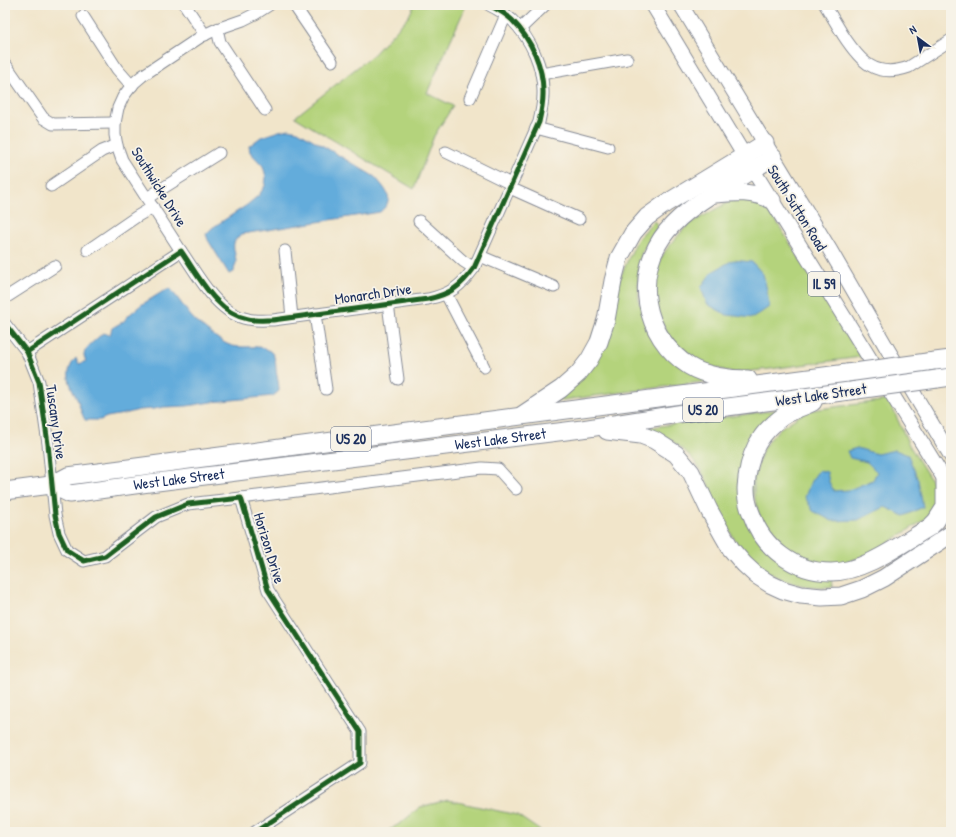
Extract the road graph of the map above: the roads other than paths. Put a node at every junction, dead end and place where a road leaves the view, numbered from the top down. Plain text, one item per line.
1 (185, 5) edge
2 (269, 5) edge
3 (294, 5) edge
4 (489, 5) edge
5 (545, 5) edge
6 (653, 5) edge
7 (681, 5) edge
8 (825, 5) edge
9 (506, 15) junction
10 (83, 16) dead end
11 (217, 29) junction
12 (520, 29) junction
13 (205, 35) junction
14 (951, 40) edge
15 (627, 59) dead end
16 (332, 61) dead end
17 (6, 65) edge
18 (541, 74) junction
19 (132, 86) junction
20 (470, 98) dead end
21 (265, 110) dead end
22 (115, 124) junction
23 (536, 128) junction
24 (116, 145) junction
25 (608, 147) dead end
26 (769, 150) junction
27 (446, 152) dead end
28 (219, 153) dead end
29 (748, 163) junction
30 (51, 186) dead end
31 (510, 186) junction
32 (713, 194) junction
33 (772, 200) junction
34 (150, 202) junction
35 (579, 219) dead end
36 (419, 221) dead end
37 (88, 250) dead end
38 (181, 251) junction
39 (285, 251) dead end
40 (480, 256) junction
41 (55, 266) dead end
42 (474, 268) junction
43 (554, 287) dead end
44 (446, 294) junction
45 (5, 298) edge
46 (388, 304) junction
47 (315, 314) junction
48 (292, 317) junction
49 (5, 324) edge
50 (27, 352) junction
51 (951, 359) edge
52 (484, 367) dead end
53 (944, 378) edge
54 (398, 379) dead end
55 (790, 381) junction
56 (326, 389) dead end
57 (824, 394) junction
58 (520, 416) junction
59 (582, 429) junction
60 (951, 456) edge
61 (51, 485) junction
62 (948, 485) edge
63 (516, 489) dead end
64 (5, 491) edge
65 (241, 498) junction
66 (951, 534) edge
67 (255, 832) edge

1 - 13 street
2 - 11 street, Southwicke Drive
3 - 16 street
4 - 9 street, Monarch Drive
5 - 12 street
6 - 29 main road, South Sutton Road / IL 59
7 - 26 main road, South Sutton Road / IL 59
8 - 14 street
9 - 12 street, Monarch Drive
9 - 20 street
10 - 19 street
11 - 13 street, Southwicke Drive
11 - 21 street
12 - 18 street, Monarch Drive
13 - 19 street, Southwicke Drive
15 - 18 street
17 - 22 street
18 - 23 street, Monarch Drive
19 - 22 street, Southwicke Drive
22 - 24 street, Southwicke Drive
23 - 25 street
23 - 31 street, Monarch Drive
24 - 30 street
24 - 34 street, Southwicke Drive
26 - 29 highway
26 - 60 main road, South Sutton Road / IL 59
27 - 31 street
28 - 34 street
29 - 32 highway
29 - 33 main road, South Sutton Road / IL 59
29 - 58 highway
31 - 35 street
31 - 40 street, Monarch Drive
32 - 33 highway
32 - 55 highway
33 - 62 main road, South Sutton Road / IL 59
34 - 37 street
34 - 38 street, Southwicke Drive
36 - 42 street
38 - 48 street, Monarch Drive
38 - 50 street
39 - 48 street
40 - 42 street, Monarch Drive
40 - 43 street
41 - 45 street
42 - 44 street, Monarch Drive
44 - 46 street, Monarch Drive
44 - 52 street
46 - 47 street, Monarch Drive
46 - 54 street
47 - 48 street, Monarch Drive
47 - 56 street
49 - 50 street, Tuscany Drive
50 - 61 street, Tuscany Drive
51 - 55 highway, West Lake Street / US 20, bridge
53 - 57 highway, West Lake Street / US 20, bridge
55 - 58 highway, West Lake Street / US 20
57 - 59 highway, West Lake Street / US 20
57 - 62 highway
58 - 61 highway, West Lake Street / US 20
59 - 61 highway, West Lake Street / US 20
59 - 66 highway
61 - 64 highway, West Lake Street / US 20
61 - 65 street, Horizon Drive
63 - 65 street
65 - 67 street, Horizon Drive

